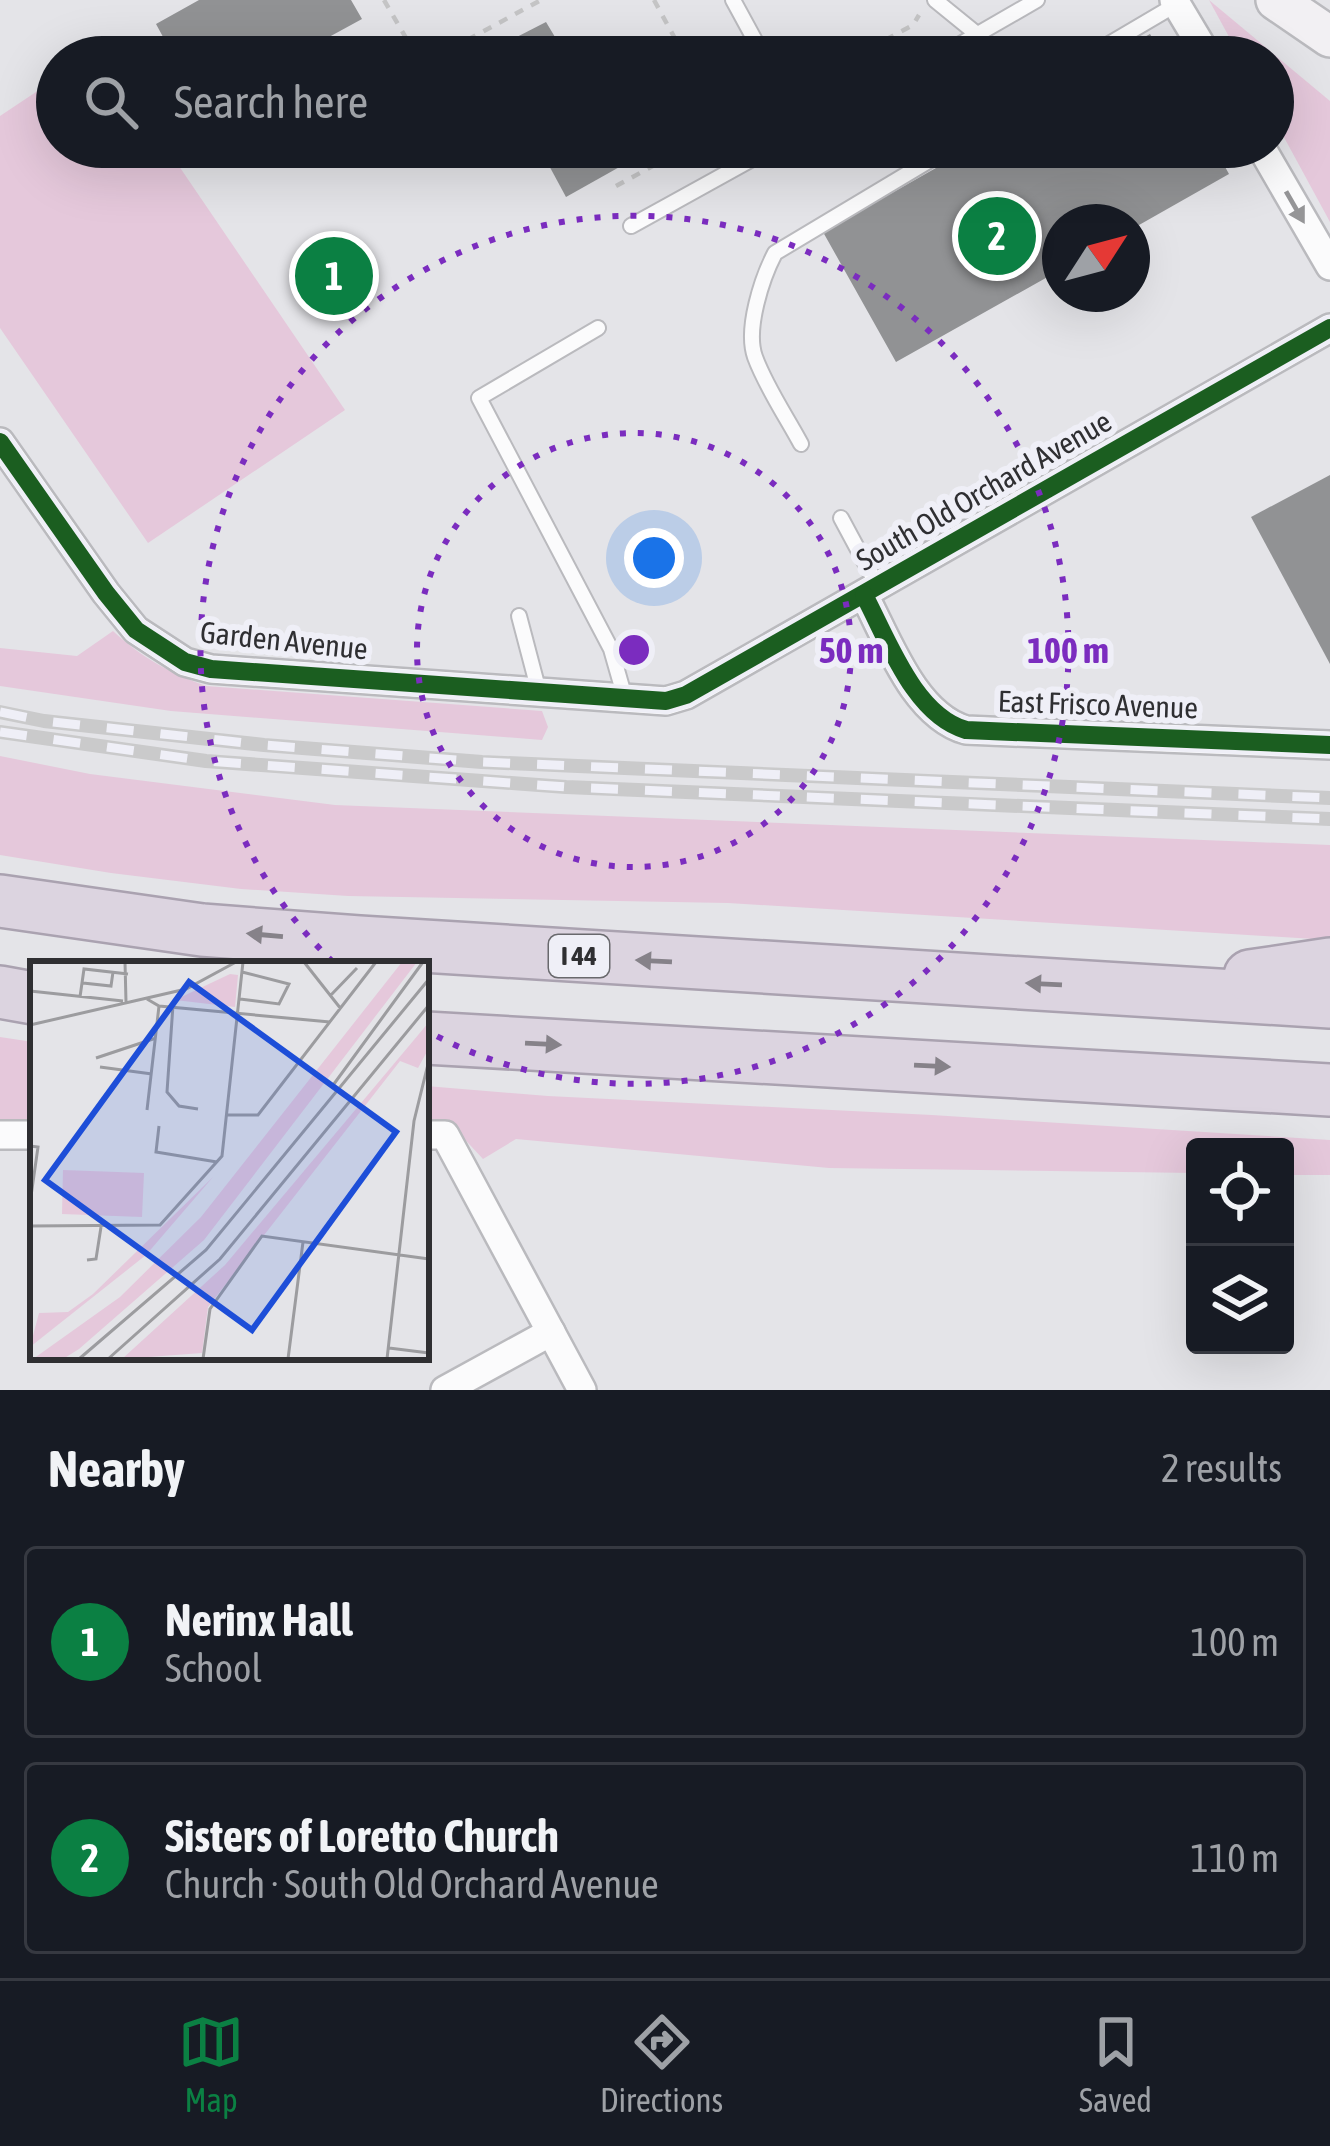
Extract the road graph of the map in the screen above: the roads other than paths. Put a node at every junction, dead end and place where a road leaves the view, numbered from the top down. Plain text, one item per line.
1 (733, 0) edge
2 (935, 0) edge
3 (1037, 0) edge
4 (1276, 0) edge
5 (1176, 2) edge
6 (1325, 26) edge
7 (979, 35) joint
8 (753, 36) edge
9 (1121, 36) edge
10 (1196, 36) edge
11 (736, 168) edge
12 (917, 168) edge
13 (1273, 168) edge
14 (631, 226) dead end
15 (1330, 266) edge
16 (598, 328) dead end
17 (1330, 328) edge
18 (0, 442) edge
19 (801, 444) dead end
20 (841, 518) dead end
21 (871, 591) junction
22 (519, 616) dead end
23 (539, 692) junction
24 (625, 698) junction
25 (666, 701) joint
26 (1330, 745) edge
27 (0, 902) edge
28 (1330, 964) edge
29 (1161, 991) junction
30 (0, 992) edge
31 (30, 997) edge
32 (1330, 1002) edge
33 (429, 1038) edge
34 (1330, 1090) edge
35 (435, 1135) edge
36 (551, 1332) junction
37 (445, 1390) edge
38 (582, 1390) edge

1 - 8 lane
2 - 7 lane
3 - 7 lane
4 - 6 main road
5 - 9 lane
5 - 10 street
11 - 14 lane
12 - 19 lane
13 -> 15 street
16 - 24 lane
17 - 21 street, South Old Orchard Avenue
18 - 23 street, Garden Avenue
20 - 21 lane
21 - 25 street, South Old Orchard Avenue
21 - 26 street, East Frisco Avenue
22 - 23 lane
23 - 24 street, Garden Avenue
24 - 25 street, Garden Avenue
29 -> 27 highway, I 44
28 - 29 highway
29 - 32 highway, I 44
30 - 31 highway
33 -> 34 highway
35 - 36 street
36 - 37 street
36 - 38 street

